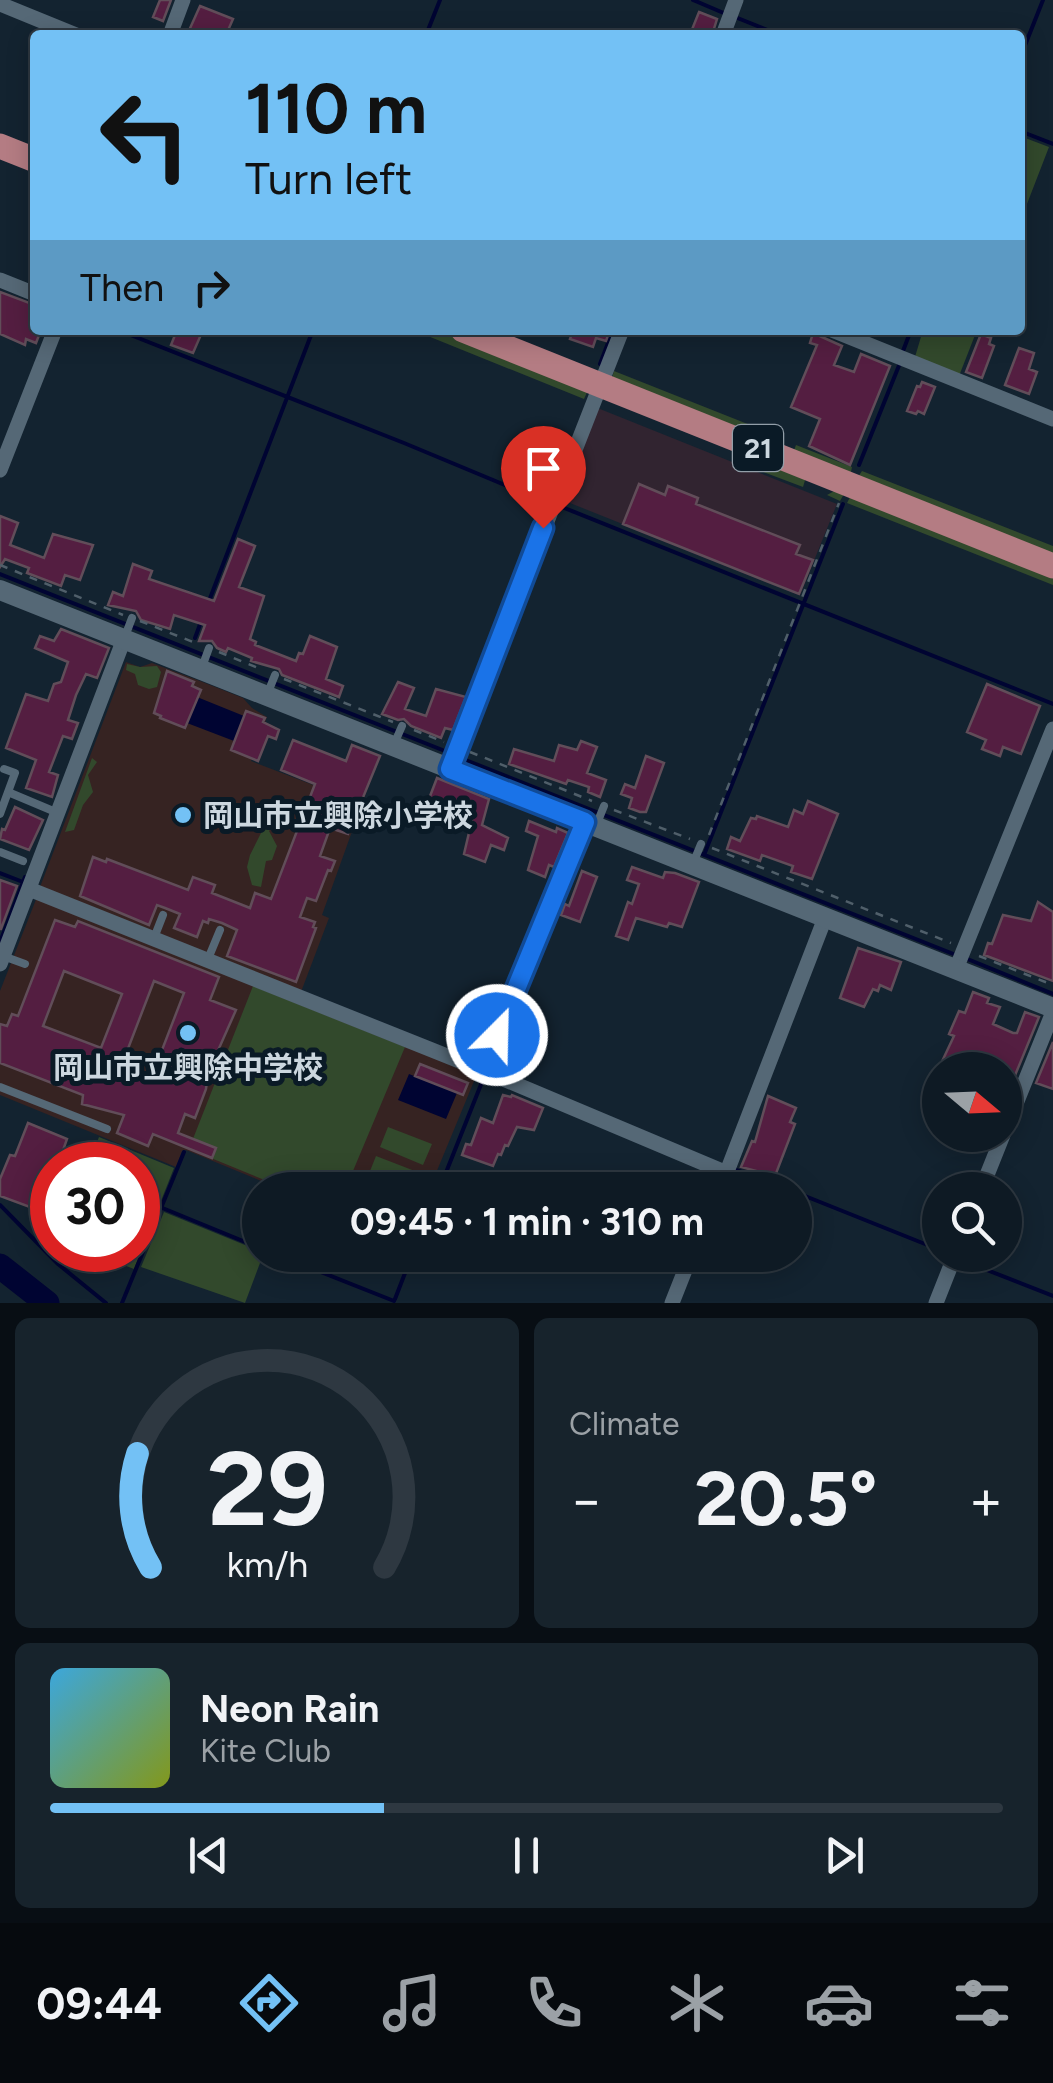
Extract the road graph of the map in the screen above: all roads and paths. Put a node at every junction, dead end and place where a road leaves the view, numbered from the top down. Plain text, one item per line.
1 (183, 0) edge
2 (736, 0) edge
3 (0, 4) edge
4 (64, 30) edge
5 (172, 30) edge
6 (725, 30) edge
7 (0, 146) edge
8 (30, 158) edge
9 (0, 280) edge
10 (30, 292) edge
11 (53, 335) edge
12 (476, 335) edge
13 (620, 335) edge
14 (844, 335) edge
15 (601, 385) junction
16 (1053, 419) edge
17 (0, 470) edge
18 (842, 481) junction
19 (0, 565) edge
20 (1053, 566) edge
21 (0, 590) edge
22 (128, 627) junction
23 (206, 657) junction
24 (272, 684) junction
25 (1053, 729) edge
26 (399, 735) junction
27 (454, 755) junction
28 (4, 769) dead end
29 (8, 792) junction
30 (54, 811) junction
31 (0, 814) edge
32 (597, 817) junction
33 (711, 848) dead end
34 (0, 852) edge
35 (697, 853) junction
36 (23, 861) dead end
37 (29, 889) junction
38 (163, 915) dead end
39 (825, 918) junction
40 (220, 930) dead end
41 (154, 938) junction
42 (962, 957) junction
43 (208, 959) junction
44 (2, 960) edge
45 (25, 964) dead end
46 (1053, 985) edge
47 (1053, 1010) edge
48 (482, 1070) junction
49 (0, 1088) edge
50 (1022, 1088) edge
51 (107, 1129) dead end
52 (722, 1172) joint
53 (685, 1272) edge
54 (948, 1272) edge
55 (672, 1303) edge
56 (936, 1303) edge

1 - 5 street
2 - 6 street
3 - 4 street
7 - 8 main road
9 - 10 street
11 - 17 street
12 - 15 main road, 21
13 - 15 street
14 - 16 street
15 - 18 main road, 21
15 - 27 street
18 - 20 main road, 21
18 - 35 path
19 - 22 path
21 - 22 street
22 - 23 street
22 - 23 path
22 - 30 street
23 - 24 street
23 - 24 path
24 - 26 street
24 - 26 path
25 - 42 street
26 - 27 street
26 - 27 path
27 - 32 street
27 - 32 path
28 - 29 lane
29 - 30 lane
29 - 31 lane
30 - 37 street
32 - 35 street
32 - 35 path
32 - 48 street
33 - 42 path
34 - 36 lane
35 - 39 street
37 - 41 street
37 - 44 street
38 - 41 lane
39 - 42 street
39 - 52 street
40 - 43 lane
41 - 43 street
42 - 46 path
42 - 47 street
43 - 48 street
44 - 45 lane
47 - 50 street
48 - 52 street
49 - 51 lane
53 - 55 street
54 - 56 street

